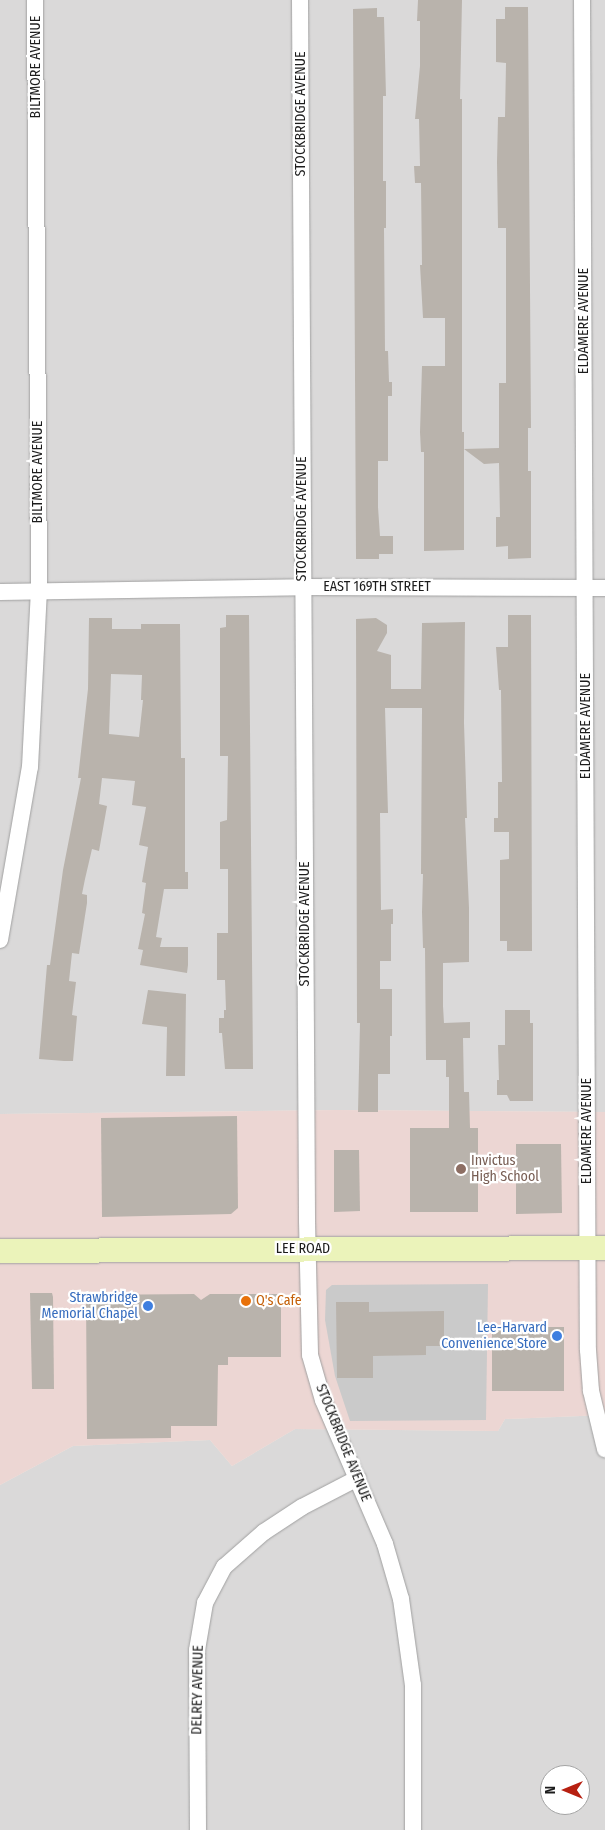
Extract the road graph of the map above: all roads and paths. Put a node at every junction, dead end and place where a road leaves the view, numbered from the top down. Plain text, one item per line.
1 (35, 0) edge
2 (300, 0) edge
3 (582, 0) edge
4 (303, 587) junction
5 (586, 588) junction
6 (605, 588) edge
7 (0, 592) edge
8 (39, 592) junction
9 (0, 940) edge
10 (596, 1248) edge
11 (307, 1249) junction
12 (0, 1251) edge
13 (605, 1449) edge
14 (358, 1478) junction
15 (198, 1830) edge
16 (413, 1830) edge

1 - 8 street, BILTMORE AVENUE
2 - 4 street, STOCKBRIDGE AVENUE
3 - 5 street, ELDAMERE AVENUE
4 - 5 street, EAST 169TH STREET
4 - 8 street, EAST 169TH STREET
4 - 11 street, STOCKBRIDGE AVENUE
5 - 6 street, EAST 169TH STREET
5 - 10 street, ELDAMERE AVENUE
7 - 8 street, EAST 169TH STREET
8 - 9 street, BILTMORE AVENUE
10 - 11 main road, LEE ROAD
10 - 13 street, ELDAMERE AVENUE
11 - 12 main road, LEE ROAD
11 - 14 street, STOCKBRIDGE AVENUE
14 - 15 street, DELREY AVENUE
14 - 16 street, STOCKBRIDGE AVENUE

